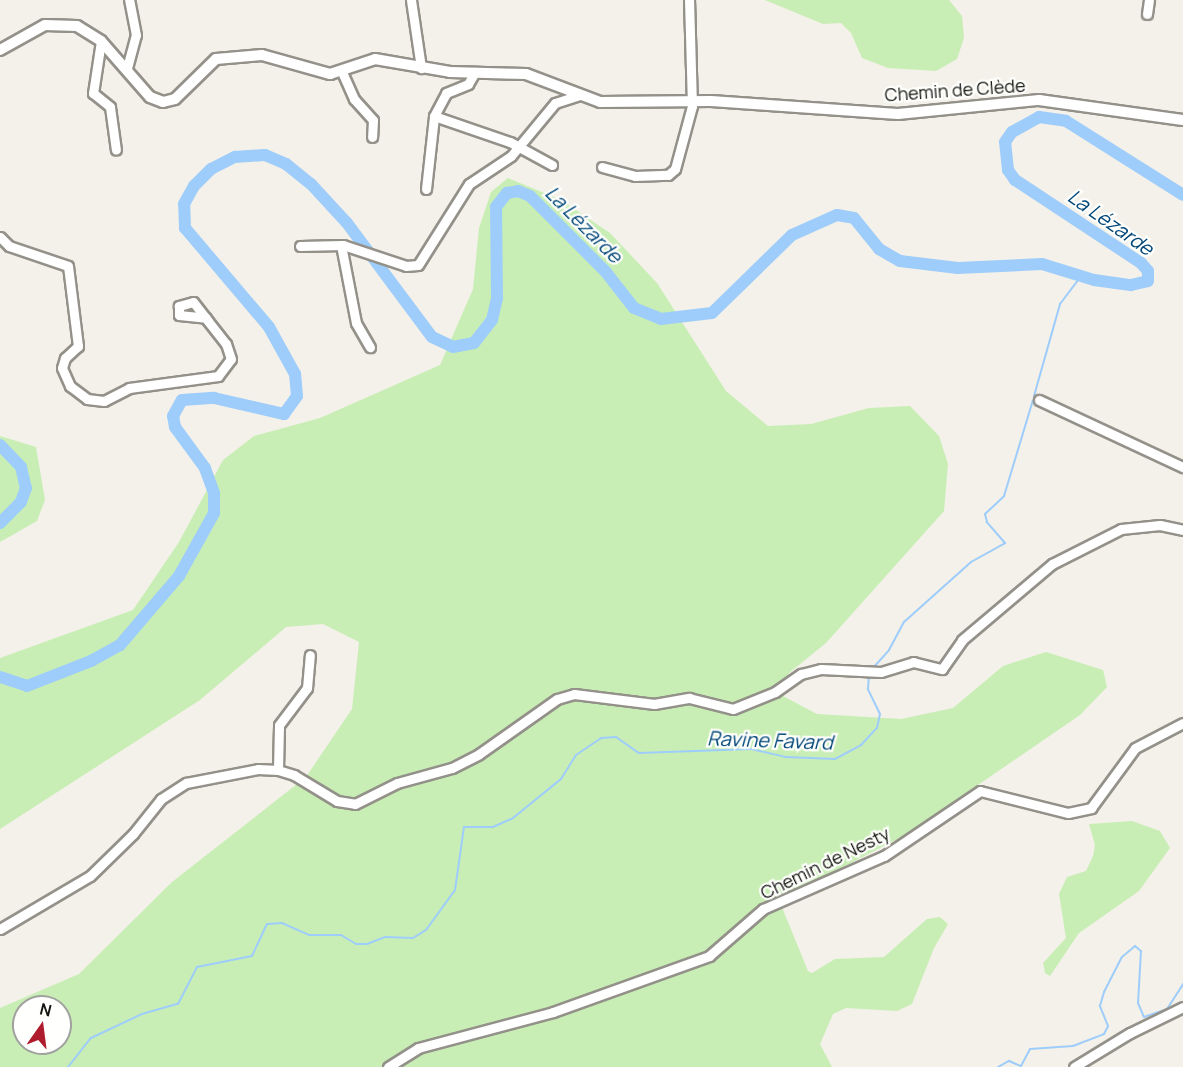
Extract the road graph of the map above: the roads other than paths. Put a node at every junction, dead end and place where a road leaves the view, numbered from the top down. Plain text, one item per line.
1 (129, 0) edge
2 (411, 0) edge
3 (689, 0) edge
4 (1149, 0) edge
5 (1147, 14) dead end
6 (101, 41) junction
7 (0, 50) edge
8 (127, 68) junction
9 (421, 68) junction
10 (342, 72) junction
11 (475, 72) junction
12 (579, 95) junction
13 (692, 100) junction
14 (434, 116) junction
15 (1183, 120) edge
16 (372, 137) dead end
17 (519, 146) junction
18 (116, 150) dead end
19 (552, 165) dead end
20 (602, 167) dead end
21 (426, 189) dead end
22 (0, 237) edge
23 (341, 245) junction
24 (300, 246) dead end
25 (206, 318) dead end
26 (370, 346) dead end
27 (1039, 400) dead end
28 (1183, 467) edge
29 (1183, 530) edge
30 (310, 655) dead end
31 (1183, 723) edge
32 (278, 770) junction
33 (0, 929) edge
34 (1183, 1007) edge
35 (388, 1067) edge
36 (1074, 1067) edge

1 - 8 street
2 - 9 street
3 - 13 street
4 - 5 street
6 - 7 main road
6 - 8 main road
6 - 18 street
8 - 10 main road
9 - 10 main road, Chemin de Clède
9 - 11 main road, Chemin de Clède
10 - 16 street
11 - 12 main road, Chemin de Clède
11 - 14 street
12 - 13 main road, Chemin de Clède
12 - 17 street
13 - 15 main road, Chemin de Clède
13 - 20 street
14 - 17 street
14 - 21 street
17 - 19 street
17 - 23 street
22 - 25 street
23 - 24 street
23 - 26 street
27 - 28 street
29 - 32 street
30 - 32 street
31 - 35 street, Chemin de Nesty
32 - 33 street
34 - 36 street

